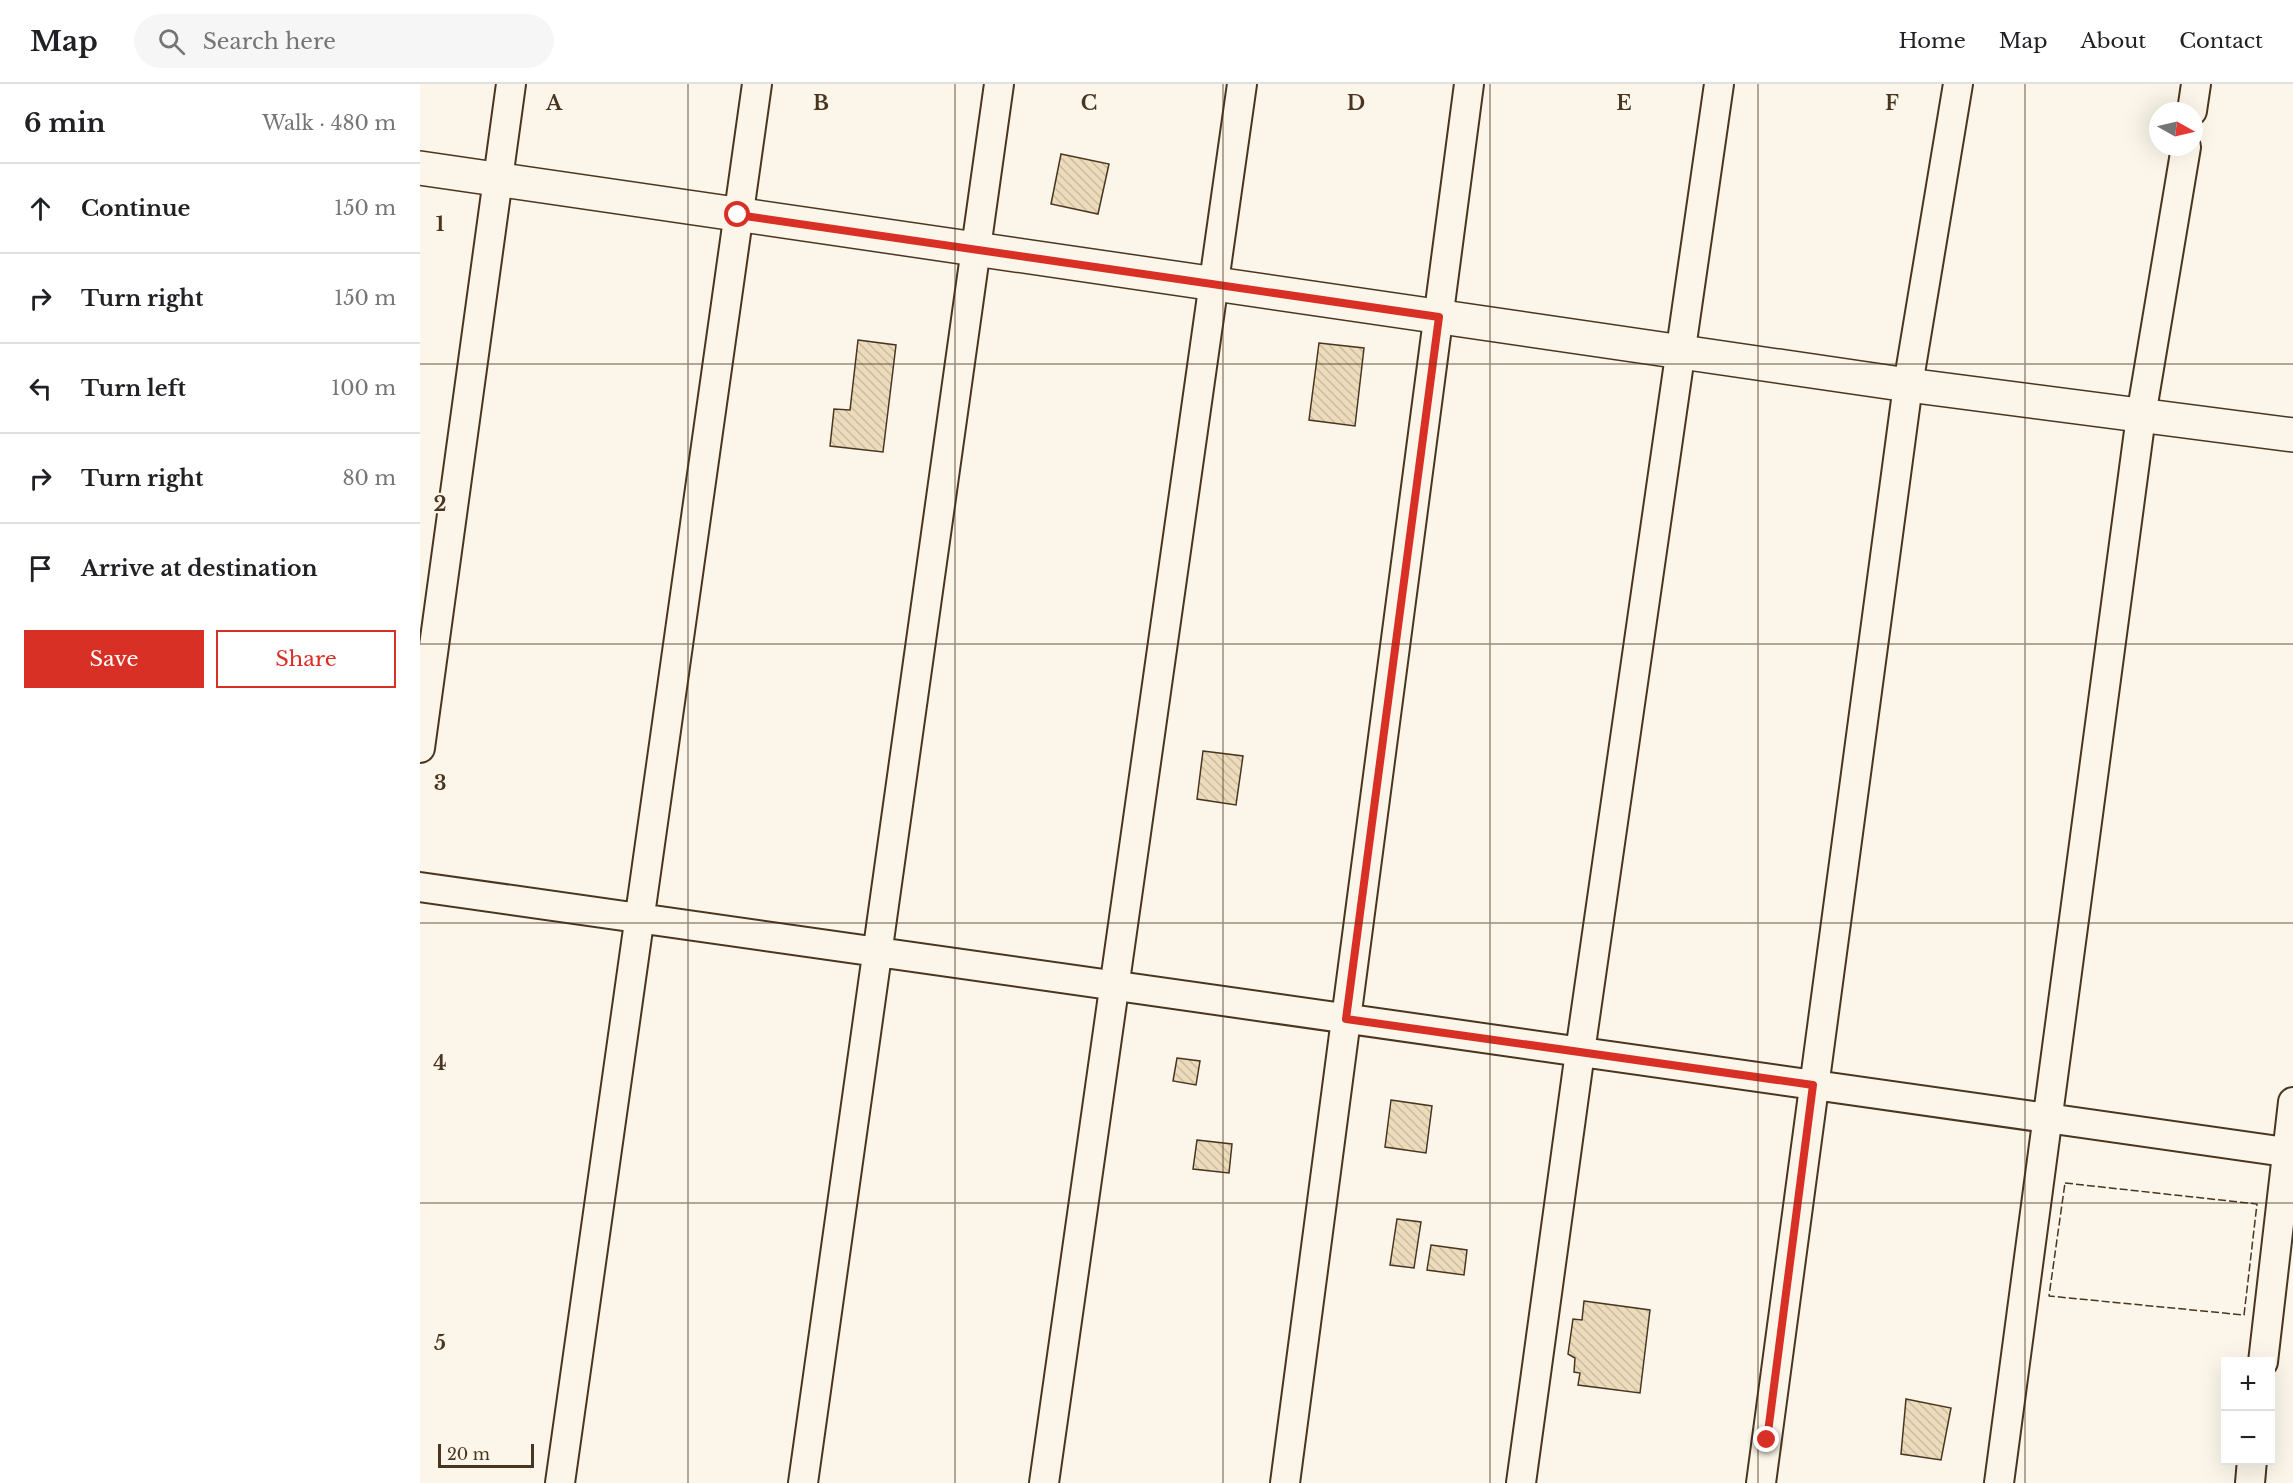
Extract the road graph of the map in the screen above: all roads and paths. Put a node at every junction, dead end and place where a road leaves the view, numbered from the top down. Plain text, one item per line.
1 (511, 84) edge
2 (757, 84) edge
3 (999, 84) edge
4 (1242, 84) edge
5 (1469, 84) edge
6 (1719, 84) edge
7 (1958, 84) edge
8 (2196, 84) edge
9 (2193, 102) edge
10 (2184, 156) edge
11 (420, 168) edge
12 (498, 180) junction
13 (738, 215) junction
14 (976, 249) junction
15 (1214, 284) junction
16 (1439, 317) junction
17 (1680, 352) junction
18 (1908, 385) junction
19 (2141, 416) junction
20 (2293, 435) edge
21 (420, 748) edge
22 (420, 887) edge
23 (639, 918) junction
24 (876, 952) junction
25 (1114, 986) junction
26 (1346, 1019) junction
27 (1580, 1052) junction
28 (1813, 1085) junction
29 (2293, 1102) edge
30 (2047, 1118) junction
31 (2290, 1152) edge
32 (2264, 1357) edge
33 (2252, 1465) edge
34 (560, 1483) edge
35 (802, 1483) edge
36 (1044, 1483) edge
37 (1285, 1483) edge
38 (1521, 1483) edge
39 (1761, 1483) edge
40 (1999, 1483) edge
41 (2250, 1483) edge

1 - 12 street
2 - 13 street
3 - 14 street
4 - 15 street
5 - 16 street
6 - 17 street
7 - 18 street
8 - 9 street
10 - 19 street
11 - 12 street
12 - 13 street
12 - 21 street
13 - 14 street
13 - 23 street
14 - 15 street
14 - 24 street
15 - 16 street
15 - 25 street
16 - 17 street
16 - 26 street
17 - 18 street
17 - 27 street
18 - 19 street
18 - 28 street
19 - 20 street
19 - 30 street
22 - 23 street
23 - 24 street
23 - 34 street
24 - 25 street
24 - 35 street
25 - 26 street
25 - 36 street
26 - 27 street
26 - 37 street
27 - 28 street
27 - 38 street
28 - 30 street
28 - 39 street
29 - 31 street
30 - 31 street
30 - 40 street
31 - 32 street
33 - 41 street

